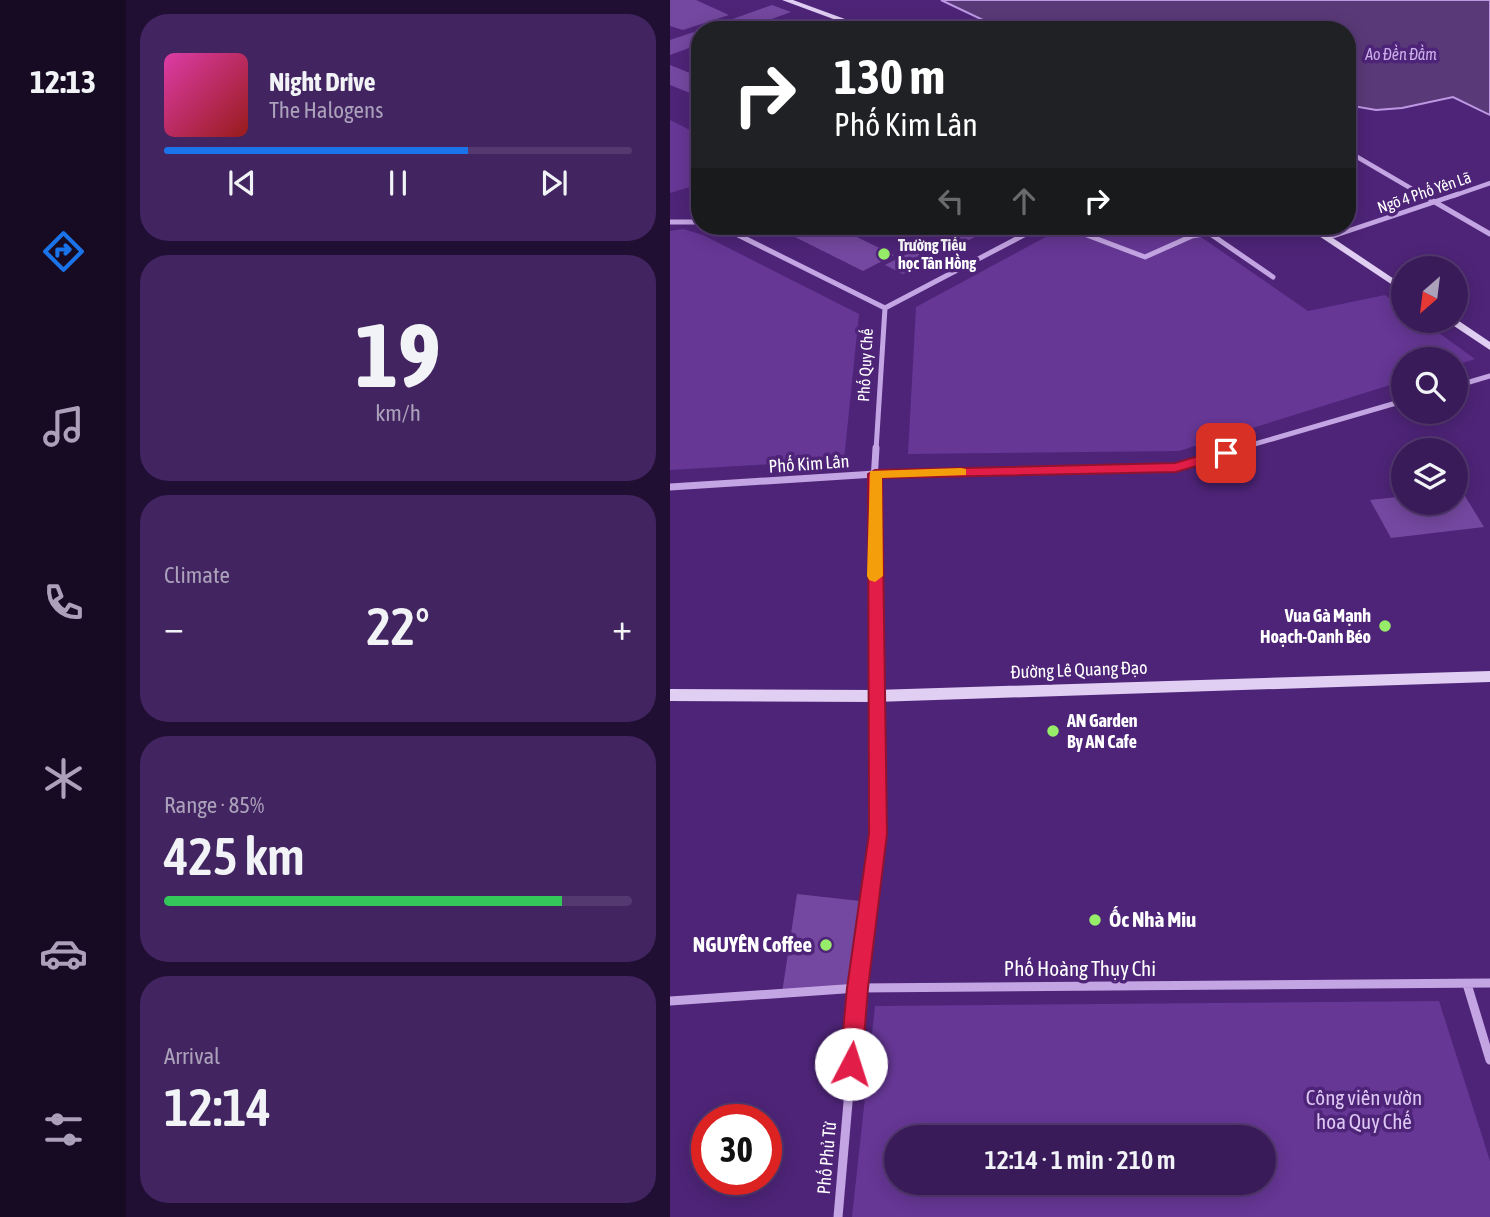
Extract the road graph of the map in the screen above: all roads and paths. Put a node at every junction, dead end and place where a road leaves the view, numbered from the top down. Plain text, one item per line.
1 (786, 0) edge
2 (846, 21) edge
3 (1356, 156) edge
4 (1490, 183) edge
5 (1434, 202) junction
6 (670, 222) edge
7 (691, 222) edge
8 (1356, 228) edge
9 (1490, 234) edge
10 (738, 235) edge
11 (1024, 235) edge
12 (1087, 235) edge
13 (1193, 235) edge
14 (1211, 235) edge
15 (1322, 235) edge
16 (1336, 235) edge
17 (1327, 238) junction
18 (1273, 276) dead end
19 (1391, 281) edge
20 (885, 308) junction
21 (1468, 332) edge
22 (1490, 347) edge
23 (1490, 376) edge
24 (1468, 382) edge
25 (1391, 404) edge
26 (875, 474) junction
27 (670, 487) edge
28 (1490, 676) edge
29 (670, 695) edge
30 (875, 696) junction
31 (1490, 983) edge
32 (1467, 984) junction
33 (858, 988) junction
34 (670, 1001) edge
35 (1490, 1060) edge
36 (838, 1217) edge

1 - 2 main road
3 - 5 street
4 - 5 street, Ngõ 4 Phố Yên Lã
5 - 8 street, Ngõ 4 Phố Yên Lã
5 - 9 street
6 - 7 street
10 - 20 street
11 - 20 street, Phố Quy Chế
12 - 13 street
14 - 18 street
15 - 17 main road
16 - 17 street, Ngõ 4 Phố Yên Lã
17 - 19 main road
20 - 26 street, Phố Quy Chế
21 - 22 main road
23 - 24 street
25 - 26 street, Phố Kim Lân
26 - 27 street, Phố Kim Lân
26 - 30 street, Phố Phủ Từ
28 - 30 main road, Đường Lê Quang Đạo
29 - 30 main road, Đường Lê Quang Đạo
30 - 33 street, Phố Phủ Từ
31 - 32 street, Phố Hoàng Thụy Chi
32 - 33 street, Phố Hoàng Thụy Chi
32 - 35 street
33 - 34 street, Phố Hoàng Thụy Chi
33 - 36 street, Phố Phủ Từ

